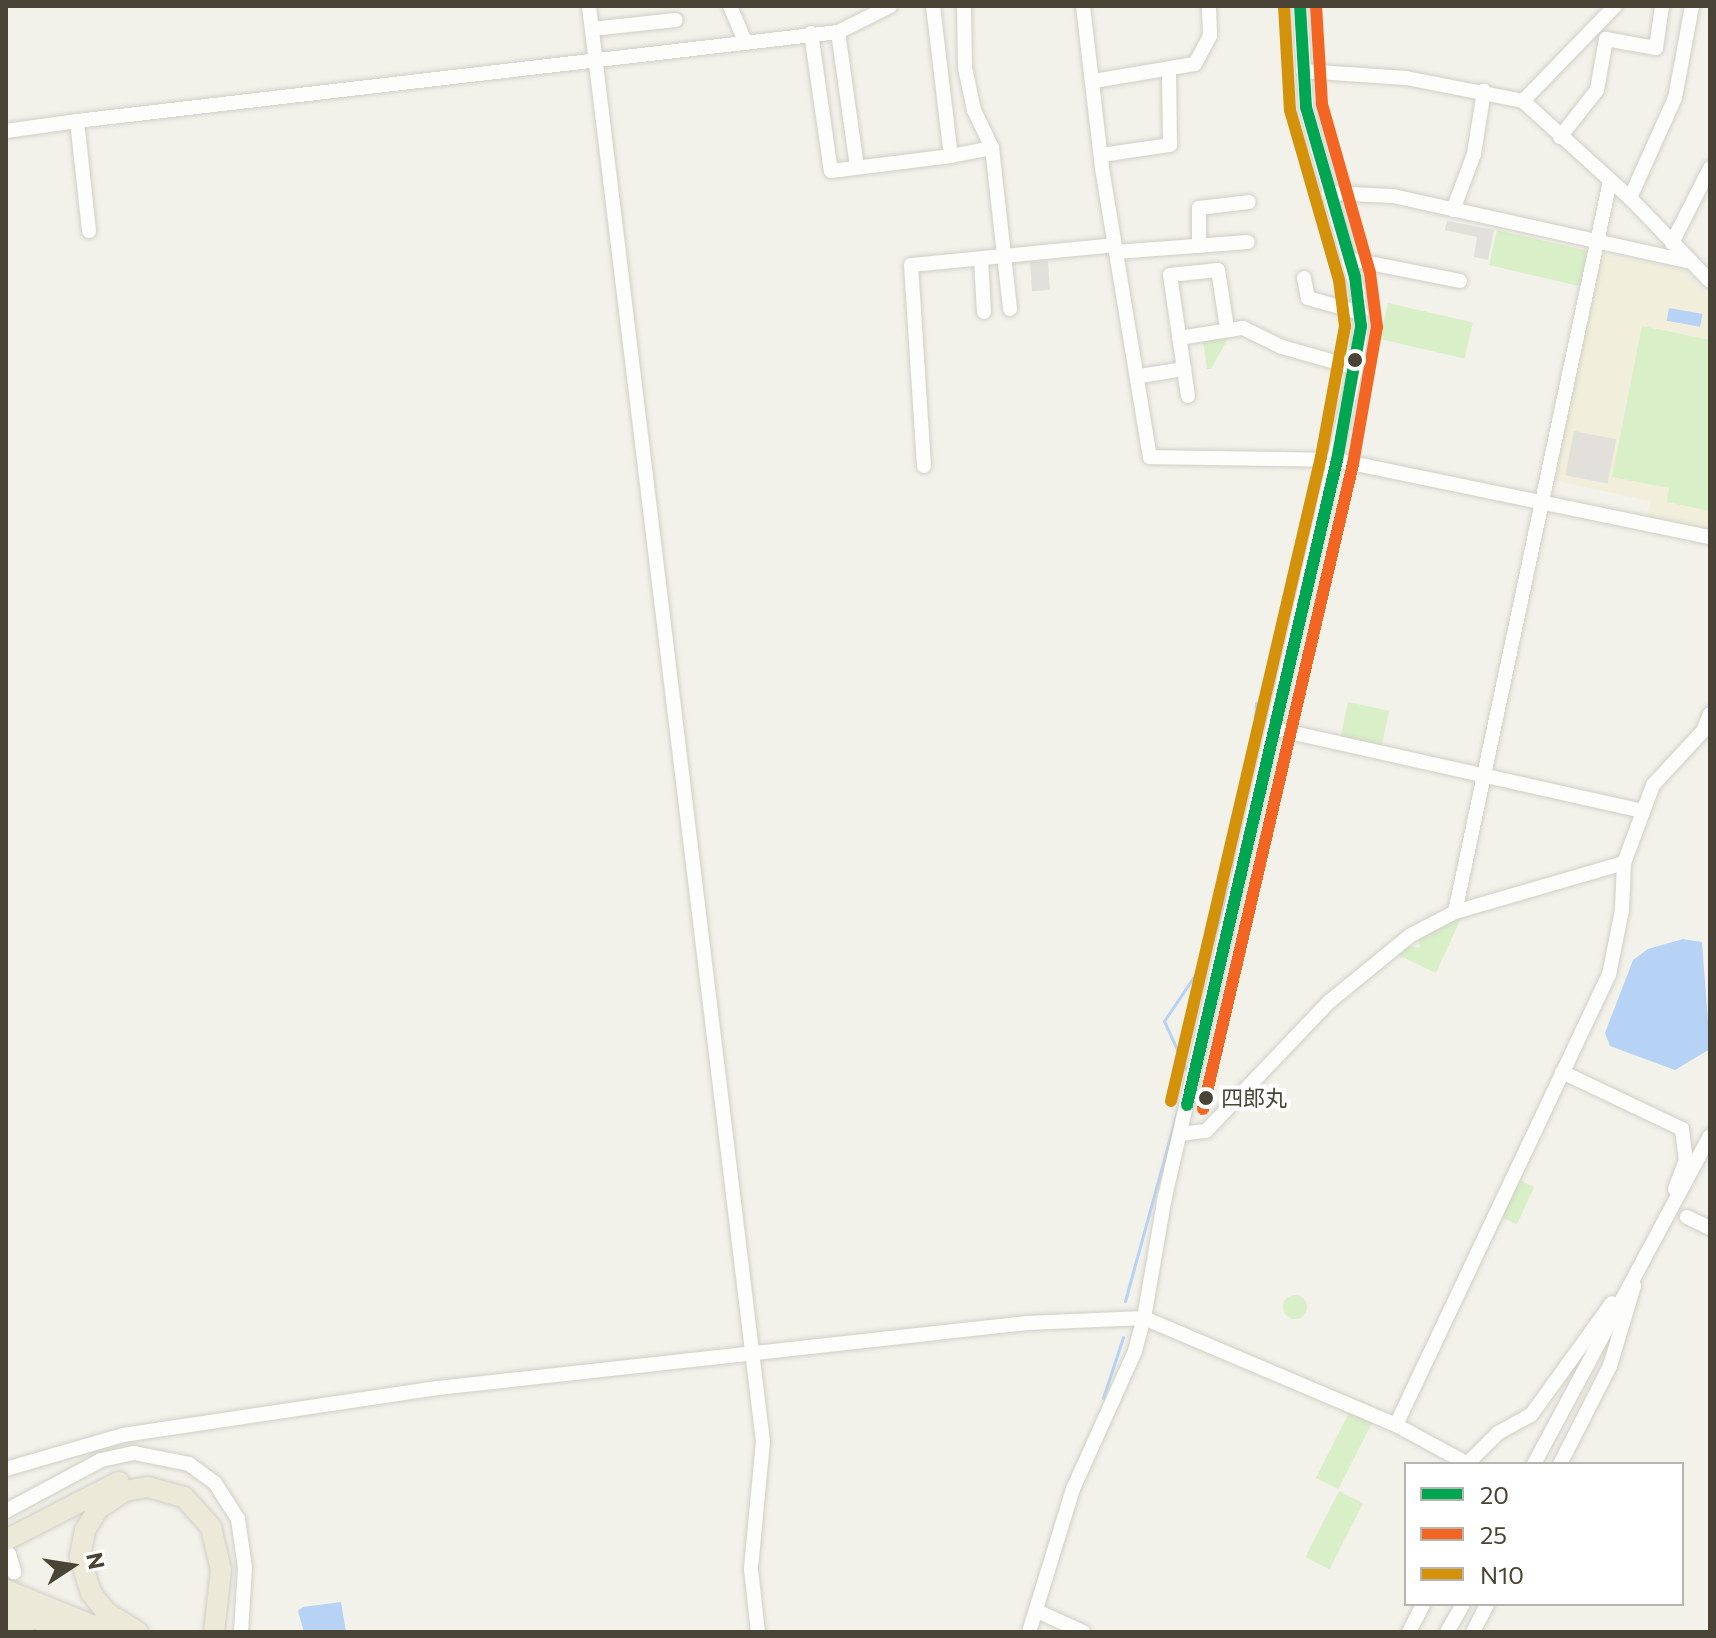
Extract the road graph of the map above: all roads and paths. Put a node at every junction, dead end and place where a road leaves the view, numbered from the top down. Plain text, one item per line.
1 (589, 6) edge
2 (730, 6) edge
3 (890, 6) edge
4 (933, 6) edge
5 (964, 6) edge
6 (1083, 6) edge
7 (1209, 6) edge
8 (1300, 6) edge
9 (1615, 6) edge
10 (1662, 6) edge
11 (1692, 6) edge
12 (676, 20) dead end
13 (592, 29) junction
14 (838, 32) junction
15 (811, 33) junction
16 (744, 39) junction
17 (595, 58) junction
18 (1169, 69) junction
19 (1303, 71) junction
20 (1094, 81) junction
21 (1484, 91) junction
22 (1523, 101) junction
23 (77, 121) junction
24 (6, 131) edge
25 (1560, 137) junction
26 (992, 148) junction
27 (1102, 155) junction
28 (951, 156) junction
29 (857, 167) junction
30 (1710, 168) edge
31 (1610, 181) junction
32 (1329, 193) junction
33 (1630, 198) junction
34 (1249, 202) dead end
35 (1453, 210) junction
36 (89, 231) dead end
37 (1248, 242) dead end
38 (1598, 242) junction
39 (1672, 243) junction
40 (1199, 246) junction
41 (1115, 248) junction
42 (1005, 256) junction
43 (981, 259) junction
44 (1349, 259) junction
45 (1691, 262) junction
46 (1304, 278) dead end
47 (1460, 281) dead end
48 (1710, 281) edge
49 (1010, 309) dead end
50 (984, 312) dead end
51 (1361, 313) junction
52 (1227, 328) junction
53 (1179, 338) junction
54 (1356, 368) junction
55 (1184, 369) junction
56 (1140, 376) junction
57 (1188, 396) dead end
58 (1337, 460) junction
59 (924, 466) dead end
60 (1544, 501) junction
61 (1710, 537) edge
62 (1709, 720) edge
63 (1276, 729) junction
64 (1483, 774) junction
65 (1642, 811) junction
66 (1624, 863) junction
67 (1455, 912) junction
68 (1562, 1072) junction
69 (1180, 1134) junction
70 (1710, 1136) edge
71 (1673, 1209) junction
72 (1687, 1217) dead end
73 (1710, 1228) edge
74 (1632, 1278) junction
75 (1144, 1318) junction
76 (752, 1350) junction
77 (1396, 1425) junction
78 (1463, 1462) edge
79 (1469, 1462) edge
80 (1535, 1462) edge
81 (1561, 1462) edge
82 (6, 1469) edge
83 (6, 1511) edge
84 (7, 1547) edge
85 (10, 1581) edge
86 (1422, 1606) edge
87 (1462, 1606) edge
88 (1486, 1606) edge
89 (6, 1607) edge
90 (1037, 1611) junction
91 (6, 1622) edge
92 (24, 1632) edge
93 (68, 1632) edge
94 (109, 1632) edge
95 (138, 1632) edge
96 (214, 1632) edge
97 (224, 1632) edge
98 (241, 1632) edge
99 (758, 1632) edge
100 (1029, 1632) edge
101 (1083, 1632) edge
102 (1409, 1632) edge
103 (1446, 1632) edge
104 (1473, 1632) edge

1 - 13 street
2 - 16 street
3 - 14 street
4 - 28 street
5 - 26 street
6 - 20 street
7 - 18 street
8 - 19 street
9 - 22 street
10 - 25 street
11 - 33 street
12 - 13 street
13 - 17 street
14 - 15 street
14 - 29 street
15 - 16 street
15 - 29 street
16 - 17 street
17 - 23 street
17 - 76 street
18 - 20 street
18 - 27 street
19 - 21 street
19 - 32 street
20 - 27 street
21 - 22 street
21 - 35 street
22 - 25 street
23 - 24 street
23 - 36 street
25 - 31 street
26 - 28 street
26 - 42 street
27 - 41 street
28 - 29 street
30 - 39 street
31 - 33 street
31 - 38 street
32 - 35 street
32 - 44 street
33 - 39 street
34 - 40 street
35 - 38 street
37 - 40 street
38 - 45 street
38 - 60 street
39 - 45 street
40 - 41 street
41 - 42 street
41 - 56 street
42 - 43 street
42 - 49 street
43 - 50 street
43 - 59 street
44 - 47 street
44 - 51 street
45 - 48 street
46 - 51 street
51 - 54 street
52 - 53 street
52 - 53 street
52 - 54 street
53 - 55 street
54 - 58 street
55 - 56 street
55 - 57 street
56 - 58 street
58 - 60 street
58 - 63 street
60 - 61 street
60 - 64 street
62 - 65 street
63 - 64 street
63 - 69 street
64 - 65 street
64 - 67 street
65 - 66 street
66 - 67 street
66 - 68 street
67 - 69 street
68 - 71 street
68 - 77 street
69 - 75 street
70 - 71 street
71 - 74 street
72 - 73 street
74 - 79 street
74 - 80 street
74 - 81 street
75 - 76 street
75 - 77 street
75 - 90 street
76 - 82 street
76 - 99 street
77 - 78 street
83 - 98 street
84 - 85 street
84 - 97 highway
85 - 94 highway
86 - 102 street
87 - 103 street
88 - 104 street
89 - 93 highway
90 - 100 street
90 - 101 street
91 - 92 highway
95 - 96 highway

